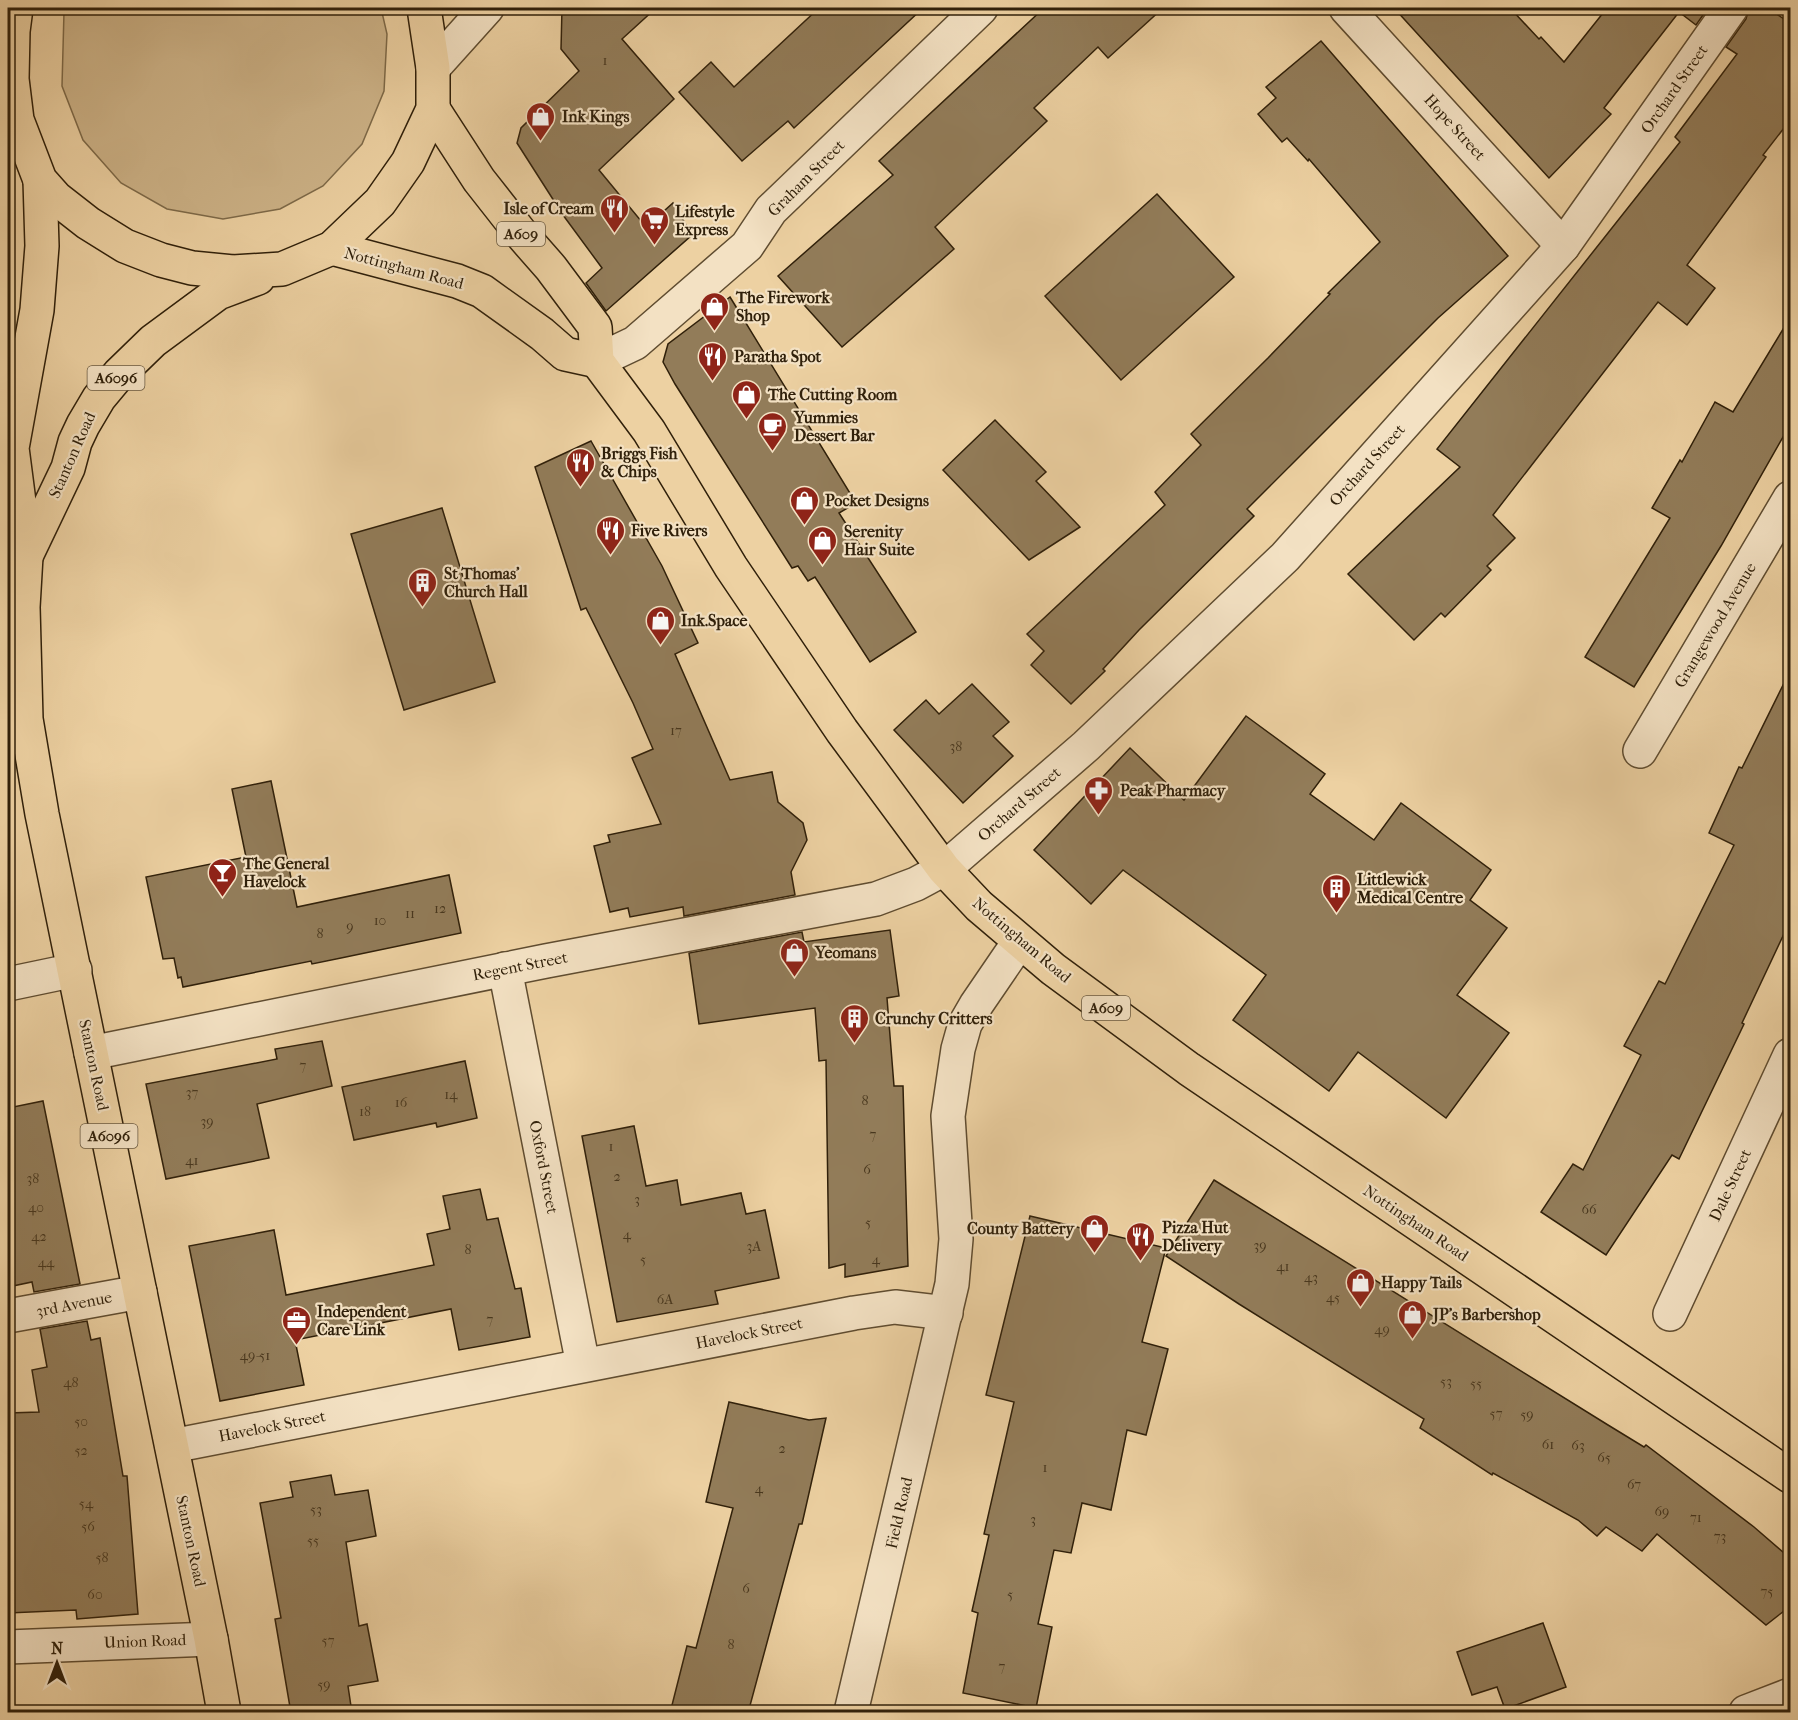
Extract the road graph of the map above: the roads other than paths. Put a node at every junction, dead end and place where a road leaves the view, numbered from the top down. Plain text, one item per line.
1 (16, 8) edge
2 (424, 8) edge
3 (487, 8) edge
4 (981, 8) edge
5 (1346, 8) edge
6 (1731, 8) edge
7 (433, 68) junction
8 (433, 109) junction
9 (12, 120) edge
10 (39, 180) junction
11 (1563, 246) junction
12 (332, 248) junction
13 (282, 269) junction
14 (597, 361) junction
15 (1791, 498) edge
16 (26, 556) junction
17 (15, 646) edge
18 (1640, 752) dead end
19 (944, 869) junction
20 (1019, 942) junction
21 (505, 969) junction
22 (75, 970) junction
23 (8, 984) edge
24 (91, 1053) junction
25 (1790, 1056) edge
26 (140, 1292) junction
27 (946, 1313) junction
28 (1670, 1314) dead end
29 (8, 1316) edge
30 (583, 1365) junction
31 (172, 1446) junction
32 (1791, 1476) edge
33 (211, 1639) junction
34 (8, 1647) edge
35 (1791, 1695) edge
36 (225, 1713) edge
37 (851, 1713) edge
38 (1746, 1713) edge

1 - 9 main road
2 - 7 main road
3 - 7 street
4 - 14 street, Graham Street
5 - 11 street, Hope Street
6 - 11 street, Orchard Street
7 - 8 main road
8 - 12 main road
8 - 14 main road, A609
9 - 10 main road
10 - 13 main road
10 - 16 main road, Stanton Road / A6096
11 - 19 street, Orchard Street
12 - 13 main road, Stanton Road
12 - 14 main road, Nottingham Road
13 - 16 main road, Stanton Road / A6096
14 - 19 main road, Nottingham Road / A609
15 - 18 street, Grangewood Avenue
16 - 17 main road, Stanton Road / A6096
17 - 22 main road, Stanton Road / A6096
19 - 20 main road, Nottingham Road / A609
19 - 21 street, Regent Street
20 - 27 street
20 - 32 main road, Nottingham Road / A609
21 - 24 street, Regent Street
21 - 30 street, Oxford Street
22 - 23 street
22 - 24 main road, Stanton Road / A6096
24 - 26 main road, Stanton Road / A6096
25 - 28 street, Dale Street
26 - 29 street, 3rd Avenue
26 - 31 main road, Stanton Road / A6096
27 - 30 street, Havelock Street
27 - 37 street, Field Road
30 - 31 street, Havelock Street
31 - 33 main road, Stanton Road / A6096
33 - 34 street, Union Road
33 - 36 main road, Stanton Road / A6096
35 - 38 street

